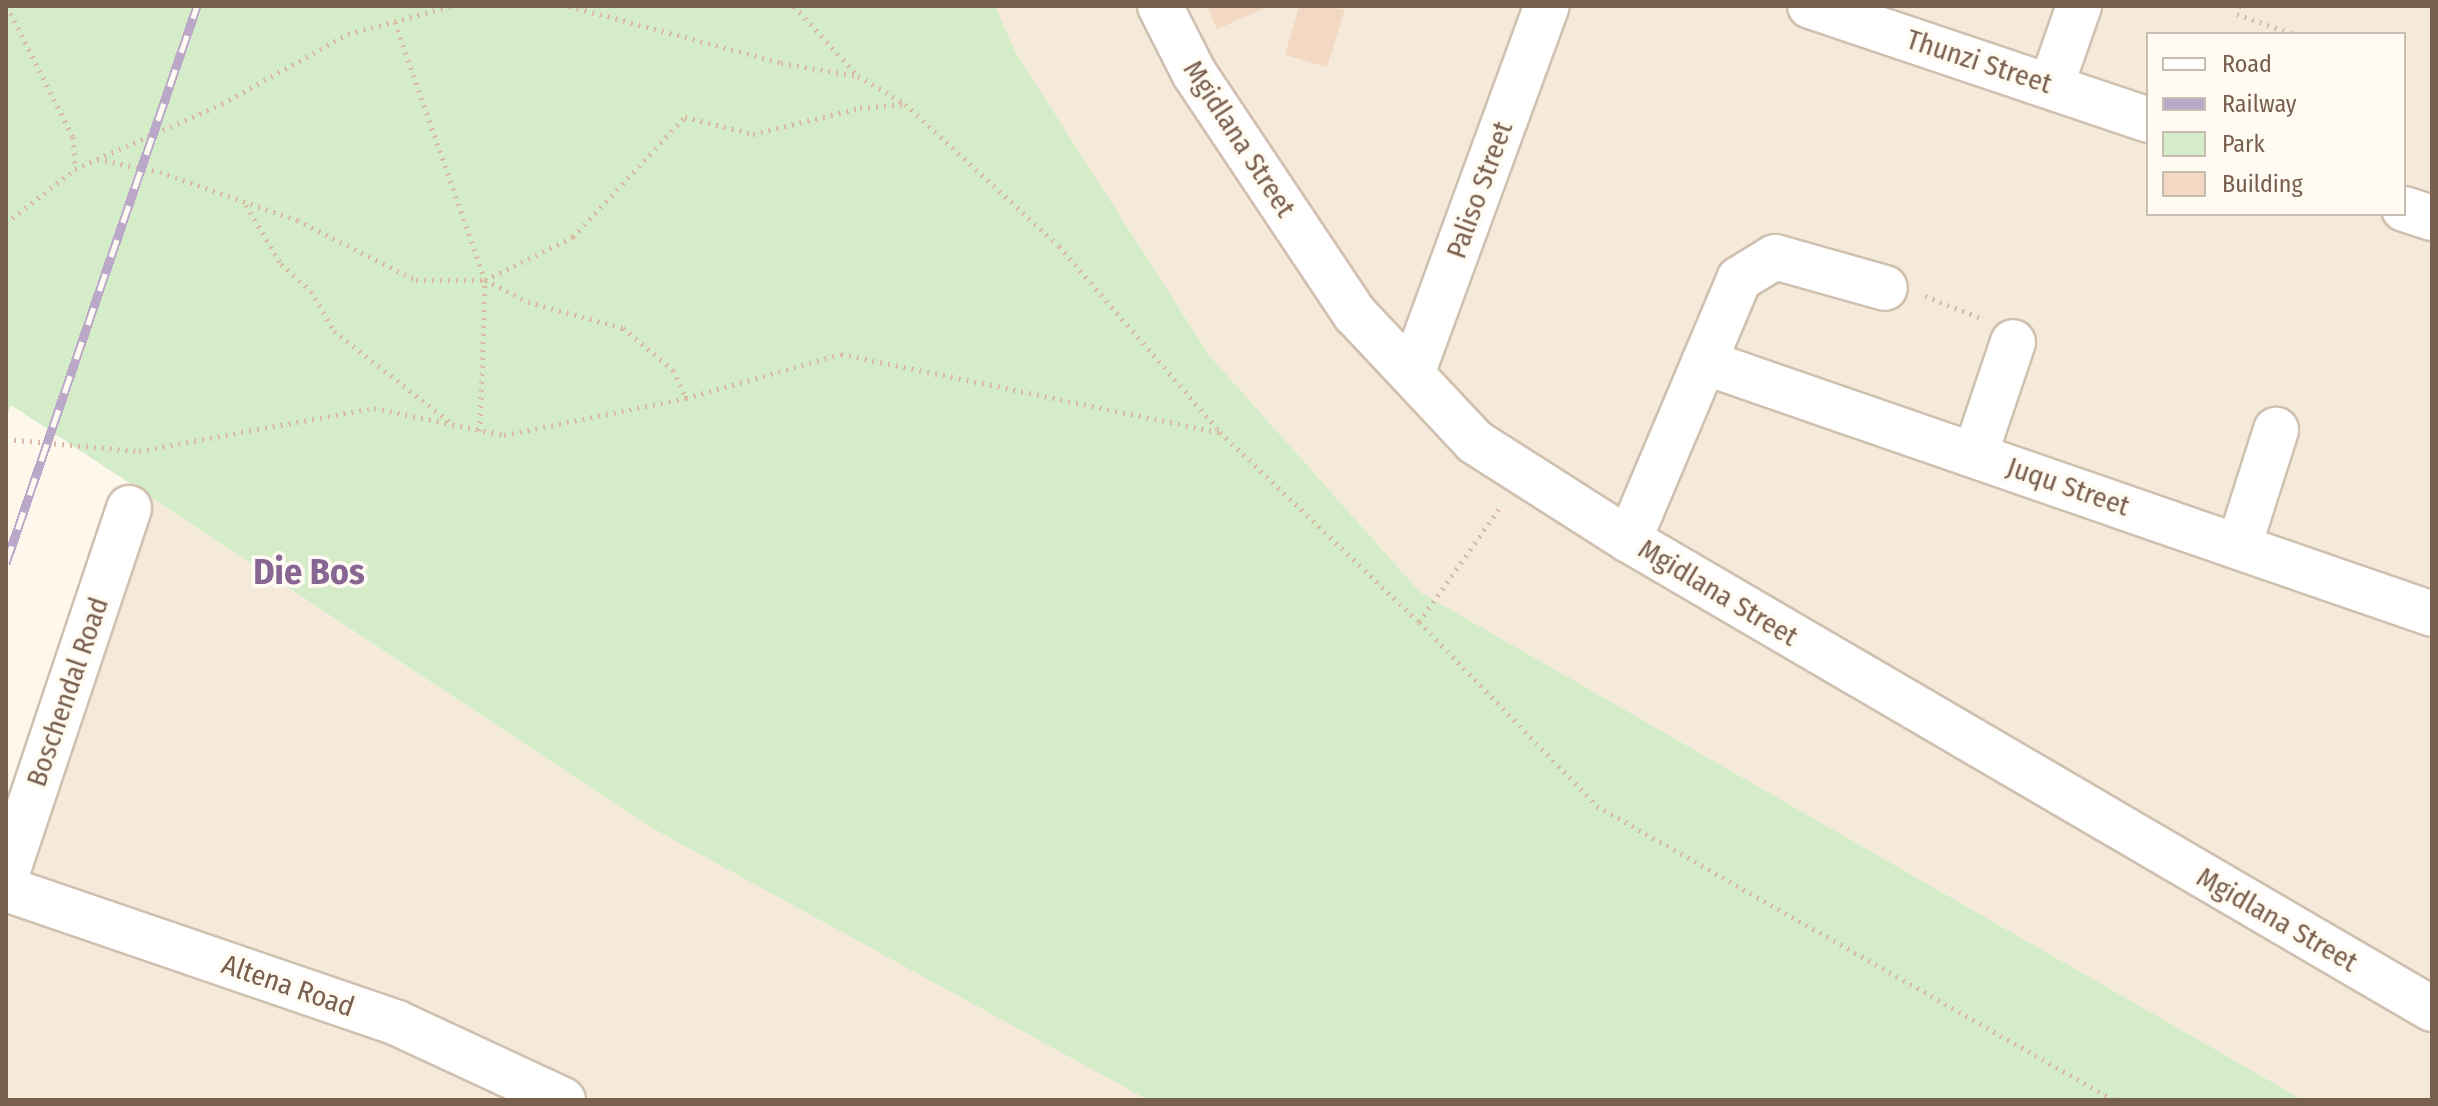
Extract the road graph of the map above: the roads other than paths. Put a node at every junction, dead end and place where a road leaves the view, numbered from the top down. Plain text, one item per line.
1 (1160, 6) edge
2 (1547, 6) edge
3 (1810, 6) edge
4 (2079, 6) edge
5 (2051, 86) junction
6 (2146, 119) edge
7 (2406, 210) edge
8 (2432, 218) edge
9 (1885, 288) road end
10 (2013, 342) road end
11 (1704, 362) junction
12 (1412, 374) junction
13 (2276, 430) dead end
14 (1975, 455) junction
15 (129, 508) dead end
16 (1629, 540) junction
17 (2239, 546) junction
18 (2432, 614) edge
19 (6, 876) edge
20 (6, 889) edge
21 (2432, 1009) edge
22 (519, 1090) edge
23 (563, 1100) edge

1 - 12 street, Mgidlana Street
2 - 12 street, Paliso Street
3 - 5 street, Thunzi Street
4 - 5 street
5 - 6 street, Thunzi Street
7 - 8 street
9 - 11 street
10 - 14 street
11 - 14 street, Juqu Street
11 - 16 street
12 - 16 street, Mgidlana Street
13 - 17 street
14 - 17 street, Juqu Street
15 - 19 street, Boschendal Road
16 - 21 street, Mgidlana Street
17 - 18 street, Juqu Street
20 - 22 street, Altena Road
22 - 23 street, Altena Road

